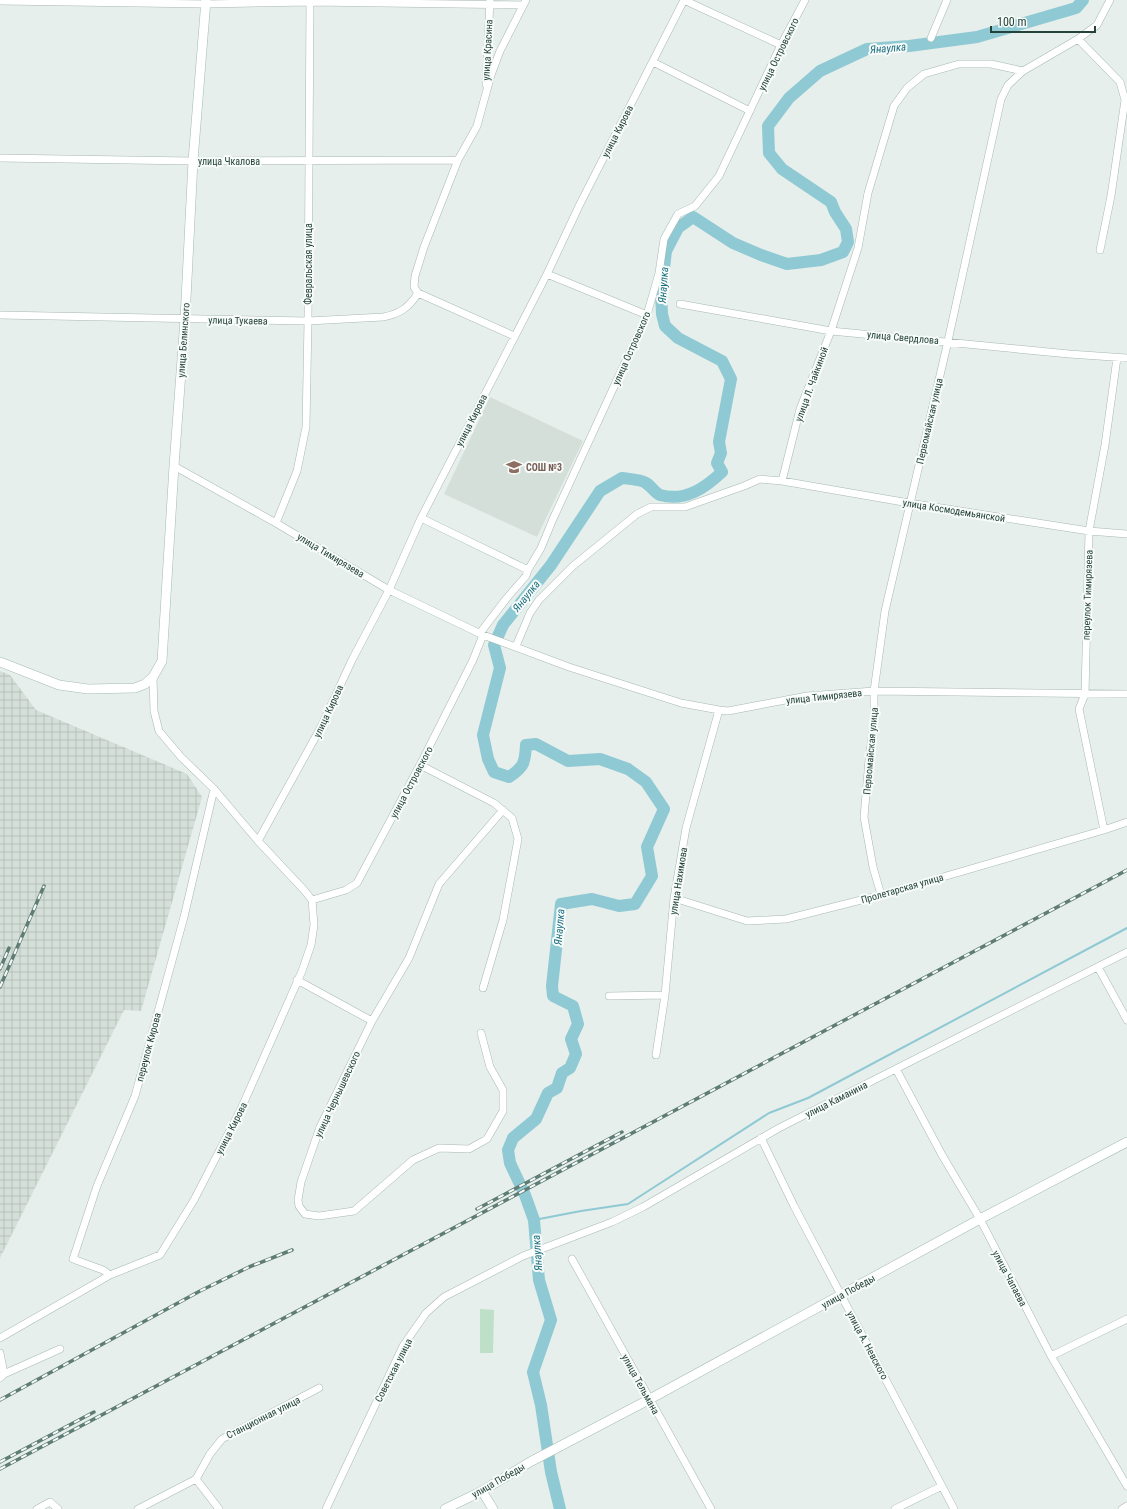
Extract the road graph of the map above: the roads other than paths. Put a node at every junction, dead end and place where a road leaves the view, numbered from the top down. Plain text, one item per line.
1 (684, 0) edge
2 (805, 0) edge
3 (947, 0) edge
4 (1110, 0) edge
5 (0, 1) edge
6 (310, 1) edge
7 (206, 2) edge
8 (490, 2) edge
9 (524, 2) edge
10 (931, 38) dead end
11 (1078, 39) junction
12 (781, 45) junction
13 (652, 62) junction
14 (1023, 71) junction
15 (485, 101) junction
16 (750, 111) junction
17 (0, 158) edge
18 (458, 160) junction
19 (194, 161) junction
20 (309, 161) junction
21 (1100, 250) dead end
22 (547, 274) junction
23 (418, 293) junction
24 (680, 304) dead end
25 (0, 315) edge
26 (647, 315) junction
27 (185, 319) junction
28 (308, 321) junction
29 (831, 331) junction
30 (514, 336) junction
31 (948, 342) junction
32 (1117, 358) junction
33 (1127, 358) edge
34 (174, 466) junction
35 (782, 481) junction
36 (909, 503) junction
37 (422, 518) junction
38 (276, 523) junction
39 (1089, 531) junction
40 (1127, 534) edge
41 (528, 570) junction
42 (389, 590) junction
43 (482, 634) junction
44 (516, 646) junction
45 (0, 662) edge
46 (153, 677) junction
47 (874, 691) junction
48 (1085, 694) junction
49 (1127, 694) edge
50 (719, 710) junction
51 (420, 766) junction
52 (214, 789) junction
53 (503, 810) junction
54 (1127, 822) edge
55 (1104, 830) junction
56 (258, 840) junction
57 (881, 895) junction
58 (674, 898) junction
59 (312, 900) junction
60 (1127, 952) edge
61 (1098, 967) junction
62 (297, 980) junction
63 (483, 988) dead end
64 (665, 995) junction
65 (609, 996) dead end
66 (1127, 1020) edge
67 (372, 1021) junction
68 (481, 1033) dead end
69 (656, 1054) dead end
70 (896, 1069) junction
71 (761, 1138) junction
72 (1127, 1142) edge
73 (980, 1219) junction
74 (546, 1247) joint
75 (572, 1259) dead end
76 (110, 1275) junction
77 (841, 1294) junction
78 (1127, 1318) edge
79 (0, 1338) edge
80 (60, 1349) dead end
81 (0, 1353) edge
82 (1051, 1356) junction
83 (2, 1376) edge
84 (319, 1388) dead end
85 (650, 1399) junction
86 (196, 1479) junction
87 (942, 1486) junction
88 (1127, 1486) edge
89 (482, 1491) junction
90 (1127, 1506) edge
91 (37, 1509) edge
92 (58, 1509) edge
93 (138, 1509) edge
94 (219, 1509) edge
95 (326, 1509) edge
96 (445, 1509) edge
97 (493, 1509) edge
98 (711, 1509) edge
99 (895, 1509) edge
100 (954, 1509) edge
101 (1122, 1509) edge

1 - 12 street
1 - 13 street, улица Кирова
2 - 12 street, улица Островского
3 - 10 street
4 - 11 street, Первомайская улица
5 - 7 street
6 - 7 street
6 - 8 street
6 - 20 street, Февральская улица
7 - 19 street, улица Белинского
8 - 9 street
8 - 15 street, улица Красина
9 - 15 street
11 - 14 street, Первомайская улица
11 - 21 street
12 - 16 street, улица Островского
13 - 16 street
13 - 22 street, улица Кирова
14 - 29 street, улица Л. Чайкиной
14 - 31 street, Первомайская улица
15 - 18 street
16 - 26 street, улица Островского
17 - 19 street, улица Чкалова
18 - 20 street, улица Чкалова
18 - 23 street
19 - 20 street, улица Чкалова
19 - 27 street, улица Белинского
20 - 28 street, Февральская улица
22 - 26 street
22 - 30 street, улица Кирова
23 - 28 street, улица Тукаева
23 - 30 street
24 - 29 street, улица Свердлова
25 - 27 street, улица Тукаева
26 - 41 street, улица Островского
27 - 28 street, улица Тукаева
27 - 34 street, улица Белинского
28 - 38 street, Февральская улица
29 - 31 street, улица Свердлова
29 - 35 street, улица Л. Чайкиной
30 - 37 street, улица Кирова
31 - 32 street, улица Свердлова
31 - 36 street, Первомайская улица
32 - 33 street, улица Свердлова
32 - 39 street, переулок Тимирязева
34 - 38 street, улица Тимирязева
34 - 46 street, улица Белинского
35 - 36 street, улица Космодемьянской
35 - 44 street
36 - 39 street, улица Космодемьянской
36 - 47 street, Первомайская улица
37 - 41 street
37 - 42 street, улица Кирова
38 - 42 street, улица Тимирязева
39 - 40 street, улица Космодемьянской
39 - 48 street, переулок Тимирязева
41 - 43 street, улица Островского
42 - 43 street, улица Тимирязева
42 - 56 street, улица Кирова
43 - 44 street, улица Тимирязева
43 - 51 street, улица Островского
44 - 50 street, улица Тимирязева
45 - 46 street
46 - 52 street
47 - 48 street, улица Тимирязева
47 - 50 street, улица Тимирязева
47 - 57 street, Первомайская улица
48 - 49 street, улица Тимирязева
48 - 55 street, переулок Тимирязева
50 - 58 street, улица Нахимова
51 - 53 street
51 - 59 street, улица Островского
52 - 56 street
52 - 76 street, переулок Кирова
53 - 63 street
53 - 67 street, улица Чернышевского
54 - 55 street, Пролетарская улица
55 - 57 street, Пролетарская улица
56 - 59 street
57 - 58 street, Пролетарская улица
58 - 64 street, улица Нахимова
59 - 62 street, улица Кирова
60 - 61 street, улица Каманина
61 - 66 street
61 - 70 street, улица Каманина
62 - 67 street
62 - 76 street, улица Кирова
64 - 65 street
64 - 69 street, улица Нахимова
67 - 68 street, улица Чернышевского
70 - 71 street, улица Каманина
70 - 73 street, улица Чапаева
71 - 74 street, улица Каманина
71 - 77 street, улица А. Невского
72 - 73 street, улица Победы
73 - 77 street, улица Победы
73 - 82 street, улица Чапаева
74 - 95 street, Советская улица
75 - 85 street, улица Тельмана
76 - 79 street, улица Кирова
77 - 85 street, улица Победы
77 - 87 street, улица А. Невского
78 - 82 street
80 - 83 street
81 - 83 street
82 - 88 street, улица Чапаева
84 - 86 street, Станционная улица
85 - 89 street, улица Победы
85 - 98 street, улица Тельмана
86 - 93 street
86 - 94 street
87 - 99 street
87 - 100 street, улица А. Невского
89 - 96 street, улица Победы
89 - 97 street
90 - 101 street
91 - 92 street

